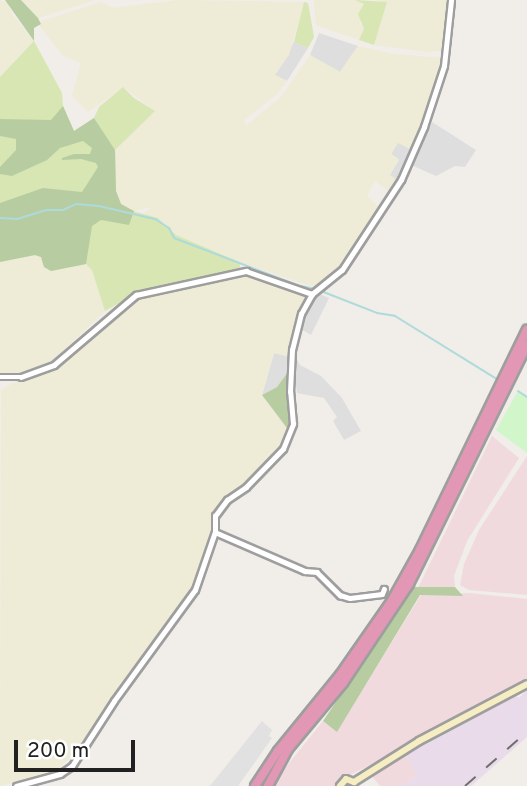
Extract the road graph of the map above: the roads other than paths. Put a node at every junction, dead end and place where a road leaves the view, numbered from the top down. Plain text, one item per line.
1 (451, 0) edge
2 (312, 293) junction
3 (527, 330) edge
4 (527, 345) edge
5 (0, 377) edge
6 (215, 532) junction
7 (384, 589) dead end
8 (527, 684) edge
9 (355, 784) edge
10 (16, 786) edge
11 (255, 786) edge
12 (268, 786) edge
13 (340, 786) edge

1 - 2 street
2 - 5 street
2 - 6 street
3 - 11 highway
4 - 12 highway
6 - 7 street
6 - 10 street
8 - 9 street
9 - 13 street

